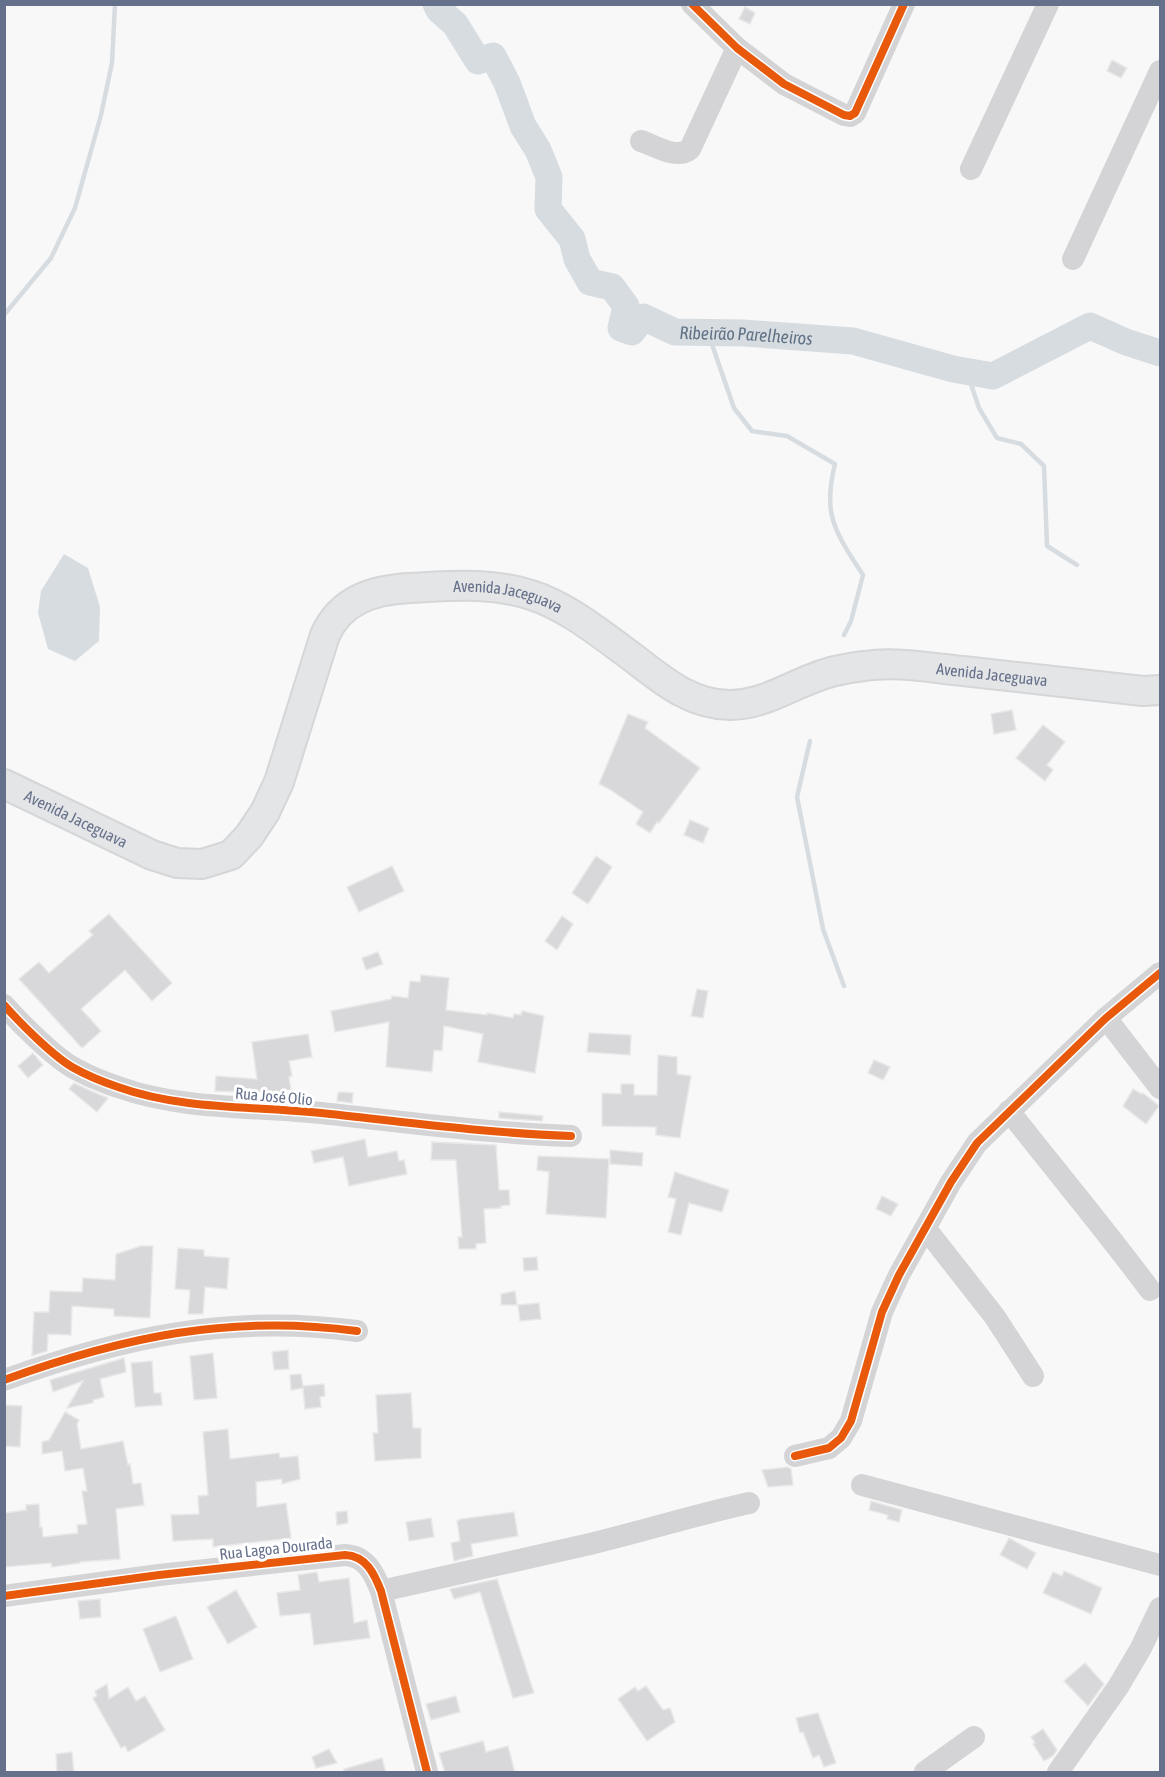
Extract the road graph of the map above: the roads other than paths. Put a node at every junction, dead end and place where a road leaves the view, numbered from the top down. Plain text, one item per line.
1 (692, 4) edge
2 (904, 4) edge
3 (1048, 4) edge
4 (737, 48) junction
5 (1161, 70) edge
6 (641, 141) dead end
7 (971, 169) dead end
8 (1073, 260) dead end
9 (1161, 690) edge
10 (4, 784) edge
11 (1161, 973) edge
12 (4, 1005) edge
13 (1106, 1018) junction
14 (1161, 1088) edge
15 (1009, 1111) junction
16 (571, 1136) dead end
17 (926, 1229) junction
18 (1150, 1290) dead end
19 (357, 1331) dead end
20 (1033, 1376) dead end
21 (4, 1380) edge
22 (795, 1456) dead end
23 (862, 1485) dead end
24 (749, 1503) dead end
25 (1161, 1564) edge
26 (381, 1591) junction
27 (4, 1596) edge
28 (1161, 1608) edge
29 (974, 1737) dead end
30 (427, 1773) edge
31 (925, 1773) edge
32 (1058, 1773) edge

1 - 4 street
2 - 4 street
3 - 7 street
4 - 6 street
5 - 8 street
9 - 10 main road, Avenida Jaceguava
11 - 13 street
12 - 16 street, Rua José Olio
13 - 14 street
13 - 15 street
15 - 17 street
15 - 18 street
17 - 20 street
17 - 22 street
19 - 21 street
23 - 25 street
24 - 26 street
26 - 27 street, Rua Lagoa Dourada
26 - 30 street, Rua Lagoa Dourada
28 - 32 street
29 - 31 street

